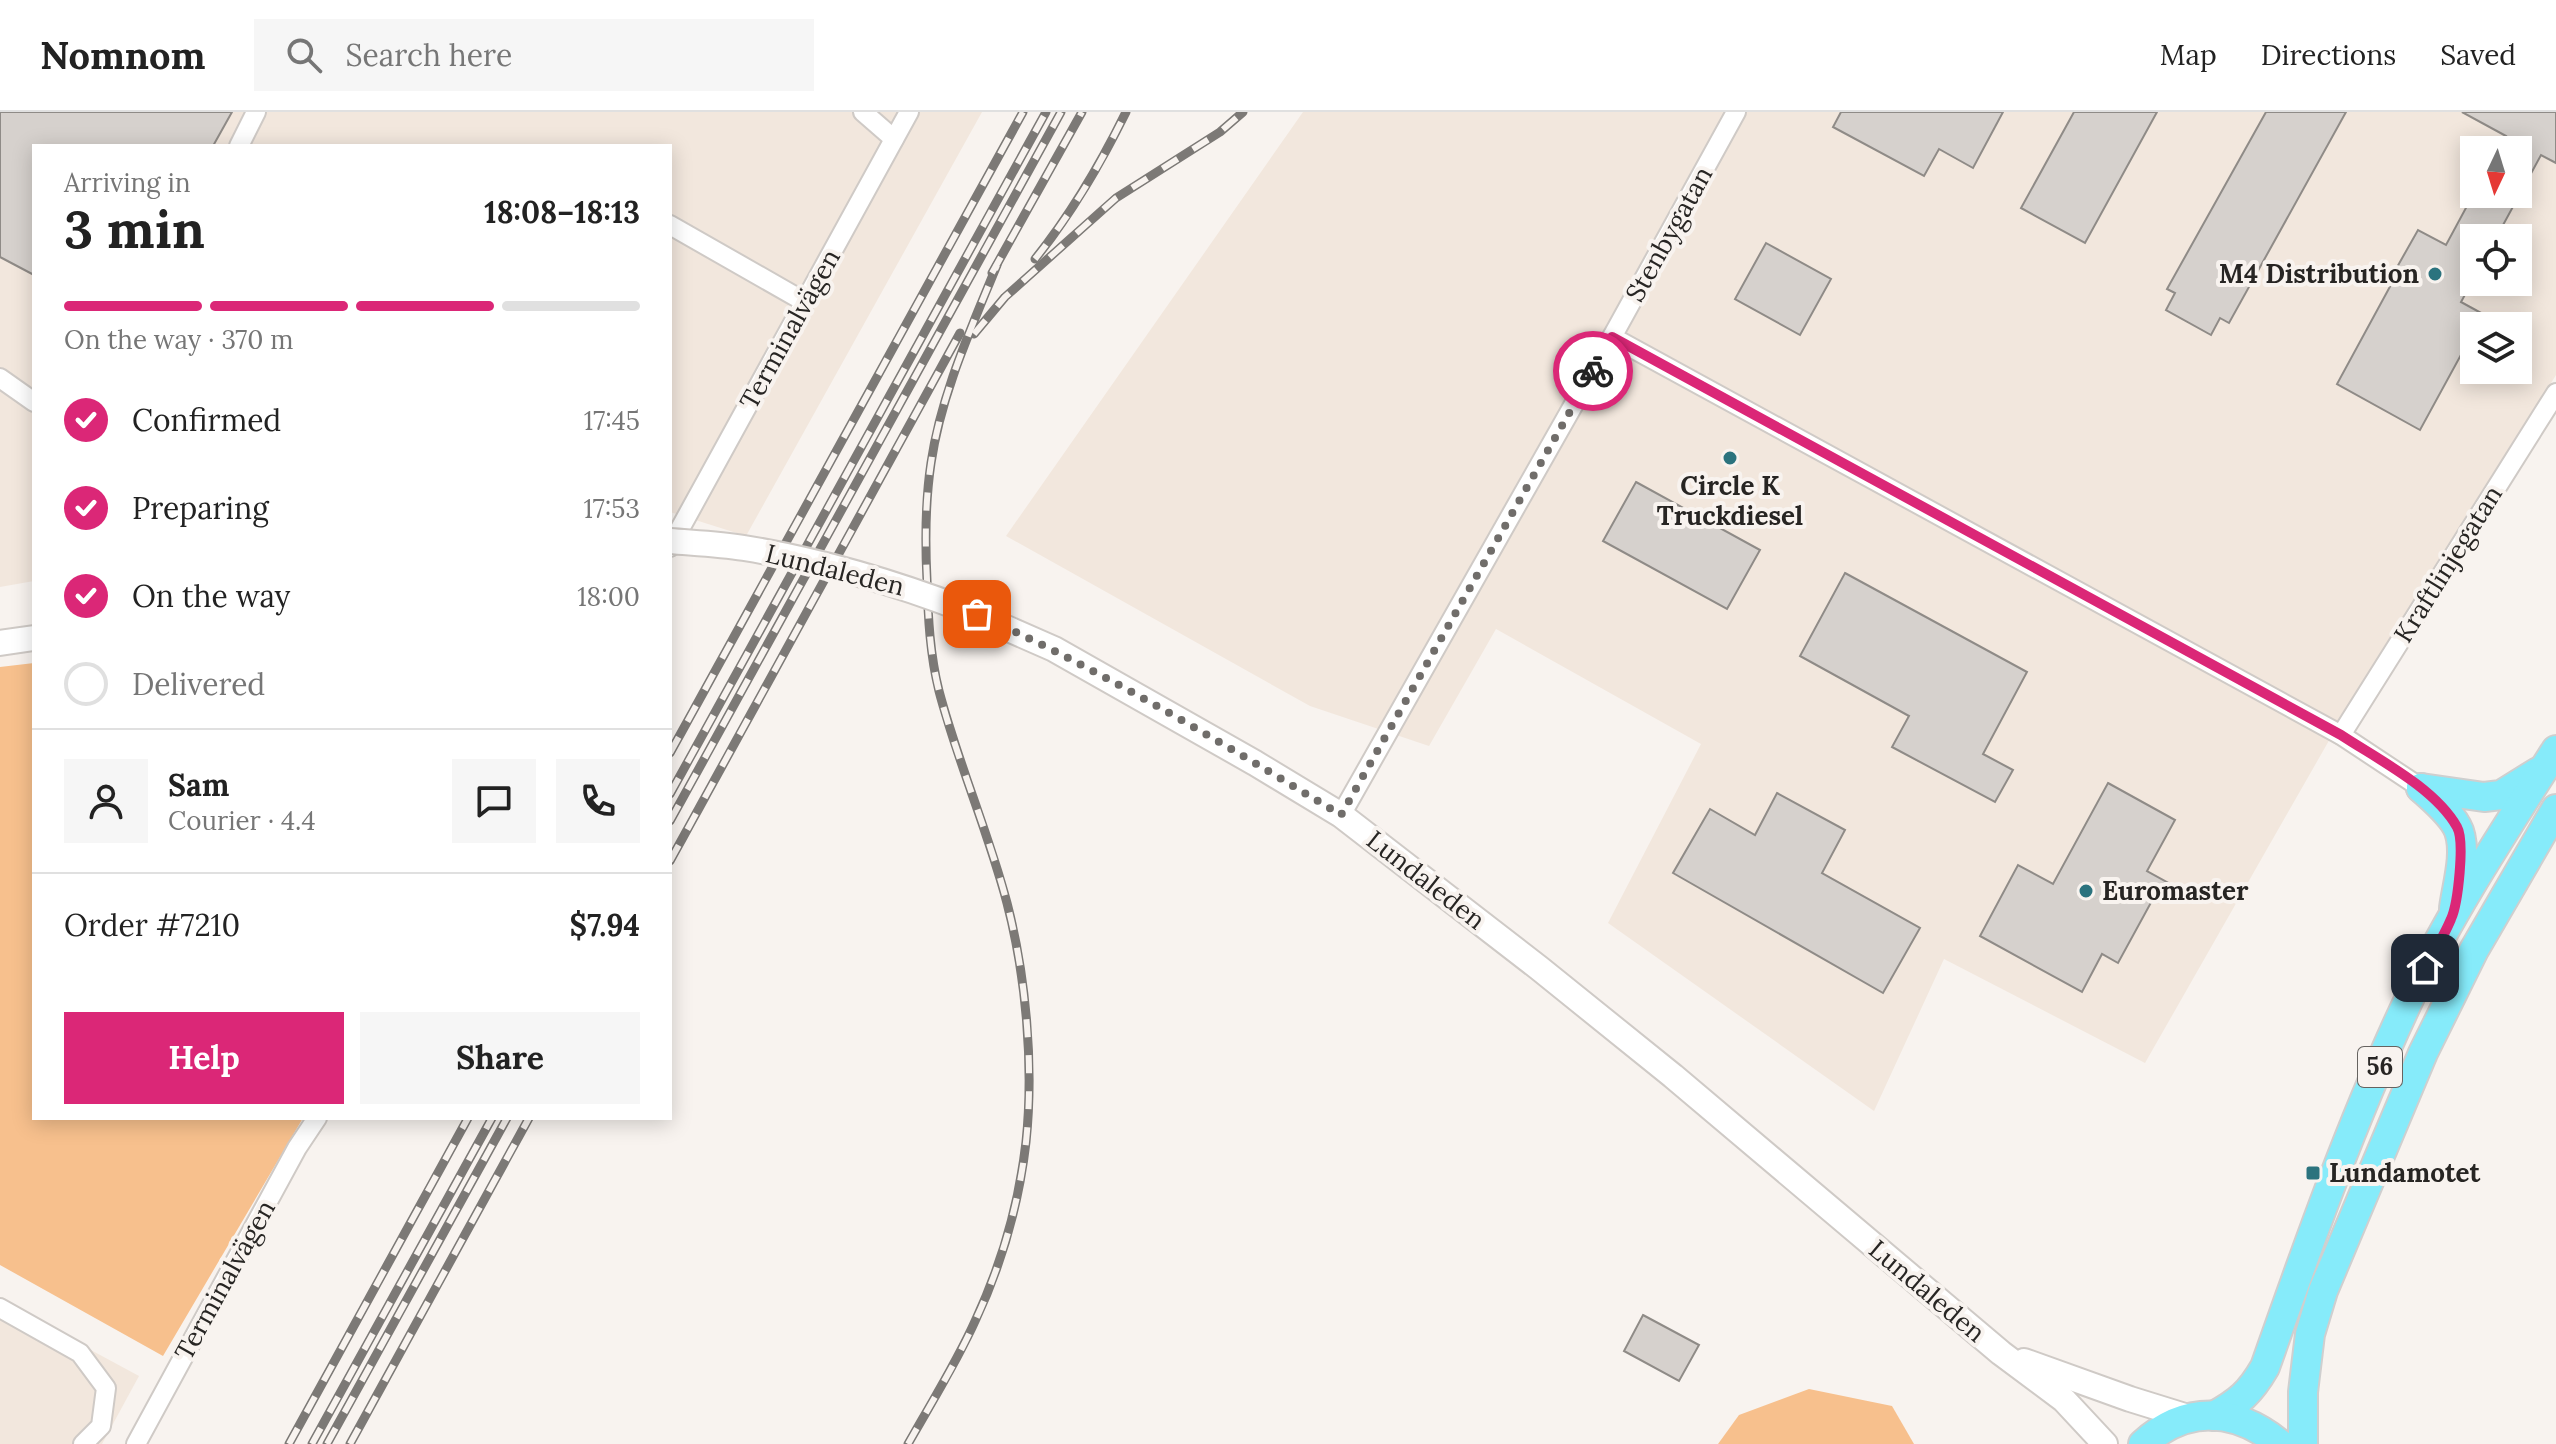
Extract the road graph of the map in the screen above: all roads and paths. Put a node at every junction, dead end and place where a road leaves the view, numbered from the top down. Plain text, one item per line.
1 (256, 112) edge
2 (863, 112) edge
3 (909, 112) edge
4 (1736, 112) edge
5 (894, 139) junction
6 (240, 144) edge
7 (672, 226) edge
8 (805, 302) junction
9 (1612, 337) junction
10 (0, 378) edge
11 (2556, 393) edge
12 (32, 401) edge
13 (672, 540) edge
14 (672, 544) edge
15 (32, 638) edge
16 (0, 643) edge
17 (2341, 735) junction
18 (2551, 758) edge
19 (2421, 788) junction
20 (2556, 809) edge
21 (1341, 815) junction
22 (2453, 915) junction
23 (316, 1120) edge
24 (0, 1308) edge
25 (2001, 1353) junction
26 (2201, 1417) junction
27 (83, 1444) edge
28 (136, 1444) edge
29 (2105, 1444) edge
30 (2143, 1444) edge
31 (2280, 1444) edge
32 (2303, 1444) edge

1 - 6 street
2 - 5 street
3 - 5 street, Terminalvägen
4 - 9 street, Stenbygatan
5 - 8 street, Terminalvägen
7 - 8 street
8 - 13 street, Terminalvägen
9 - 17 street
9 - 21 street, Stenbygatan
10 - 12 street
11 - 17 street, Kraftlinjegatan
14 - 21 main road, Lundaleden, bridge
15 - 16 main road
17 - 19 street
18 - 19 highway
18 - 22 highway, 56
19 - 22 highway
20 - 32 highway, 56
21 - 25 main road, Lundaleden
22 - 26 highway, 56
23 - 28 street, Terminalvägen
24 - 27 street
25 - 26 main road, Lundaleden
25 - 29 main road, Lundaleden
26 - 30 highway, 56
26 - 31 highway

